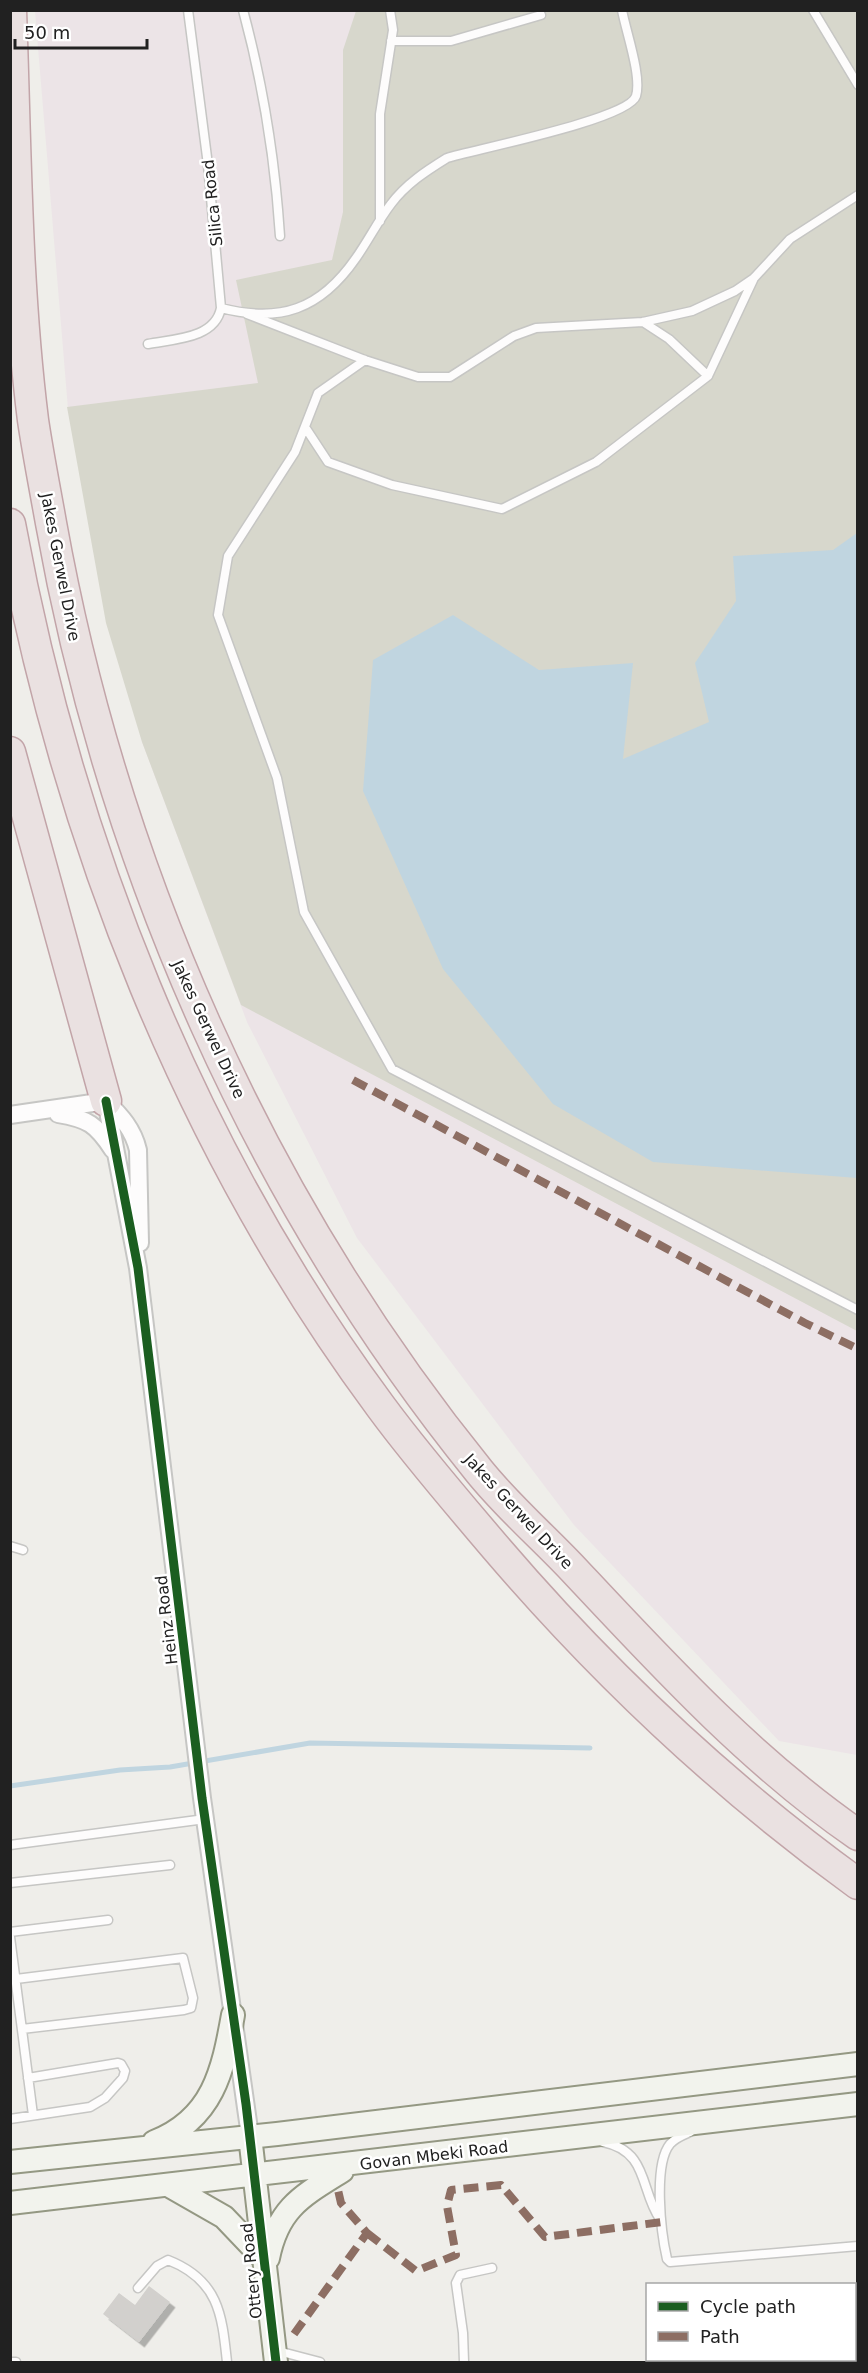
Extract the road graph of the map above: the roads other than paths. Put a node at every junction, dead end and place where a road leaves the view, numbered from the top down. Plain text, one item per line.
1 (10, 10) edge
2 (188, 10) edge
3 (243, 10) edge
4 (390, 10) edge
5 (622, 10) edge
6 (813, 10) edge
7 (541, 15) dead end
8 (391, 41) junction
9 (858, 85) edge
10 (858, 195) edge
11 (380, 221) junction
12 (280, 236) dead end
13 (754, 278) junction
14 (221, 308) junction
15 (247, 314) junction
16 (643, 322) junction
17 (148, 344) dead end
18 (365, 360) junction
19 (708, 376) junction
20 (305, 427) junction
21 (10, 524) edge
22 (10, 752) edge
23 (106, 1101) junction
24 (45, 1112) junction
25 (10, 1115) edge
26 (118, 1156) junction
27 (138, 1268) junction
28 (858, 1310) edge
29 (10, 1546) edge
30 (23, 1550) dead end
31 (205, 1819) junction
32 (858, 1835) edge
33 (10, 1845) edge
34 (170, 1865) dead end
35 (10, 1882) edge
36 (858, 1884) edge
37 (108, 1920) dead end
38 (10, 1932) edge
39 (10, 1937) edge
40 (16, 1979) junction
41 (233, 2016) junction
42 (22, 2029) junction
43 (858, 2064) edge
44 (28, 2078) junction
45 (858, 2104) edge
46 (33, 2115) junction
47 (10, 2119) edge
48 (709, 2122) junction
49 (250, 2136) junction
50 (581, 2138) junction
51 (142, 2147) junction
52 (10, 2162) edge
53 (351, 2165) junction
54 (255, 2176) junction
55 (168, 2186) junction
56 (10, 2203) edge
57 (662, 2222) junction
58 (858, 2246) edge
59 (265, 2266) junction
60 (492, 2268) dead end
61 (138, 2288) dead end
62 (275, 2356) edge
63 (10, 2362) edge
64 (16, 2362) edge
65 (227, 2362) edge
66 (320, 2362) edge
67 (464, 2362) edge

1 - 32 highway, Jakes Gerwel Drive
2 - 14 lane, Silica Road
3 - 12 lane
4 - 8 lane
5 - 11 lane
6 - 9 lane
7 - 8 lane
8 - 11 lane
10 - 13 lane
11 - 15 lane
13 - 16 lane
13 - 19 lane
14 - 15 lane
14 - 17 lane
15 - 18 lane
16 - 18 lane
16 - 19 lane
18 - 20 lane
19 - 20 lane
20 - 28 lane
21 - 36 highway
22 - 23 highway
23 - 24 street
23 - 26 street, Heinz Road
23 - 27 street, Heinz Road
24 - 25 street
24 - 26 street
26 - 27 street, Heinz Road
27 - 31 street, Heinz Road
29 - 30 lane
31 - 33 lane
31 - 41 street, Heinz Road
34 - 35 lane
37 - 38 lane
39 - 40 lane
40 - 42 lane
40 - 42 lane
41 - 49 street, Heinz Road
41 - 51 main road
42 - 44 lane
43 - 49 main road
44 - 46 lane
44 - 46 lane
45 - 48 main road, Govan Mbeki Road
46 - 47 lane
48 - 50 main road, Govan Mbeki Road
48 - 57 lane
49 - 51 main road
49 - 54 main road, Ottery Road
50 - 53 main road, Govan Mbeki Road
50 - 57 lane
51 - 52 main road
53 - 54 main road, Govan Mbeki Road
53 - 59 main road
54 - 55 main road, Govan Mbeki Road
54 - 59 main road, Ottery Road
55 - 56 main road, Govan Mbeki Road
55 - 59 main road
57 - 58 lane
59 - 62 main road, Ottery Road
60 - 67 lane
61 - 65 lane
62 - 66 lane
63 - 64 lane

